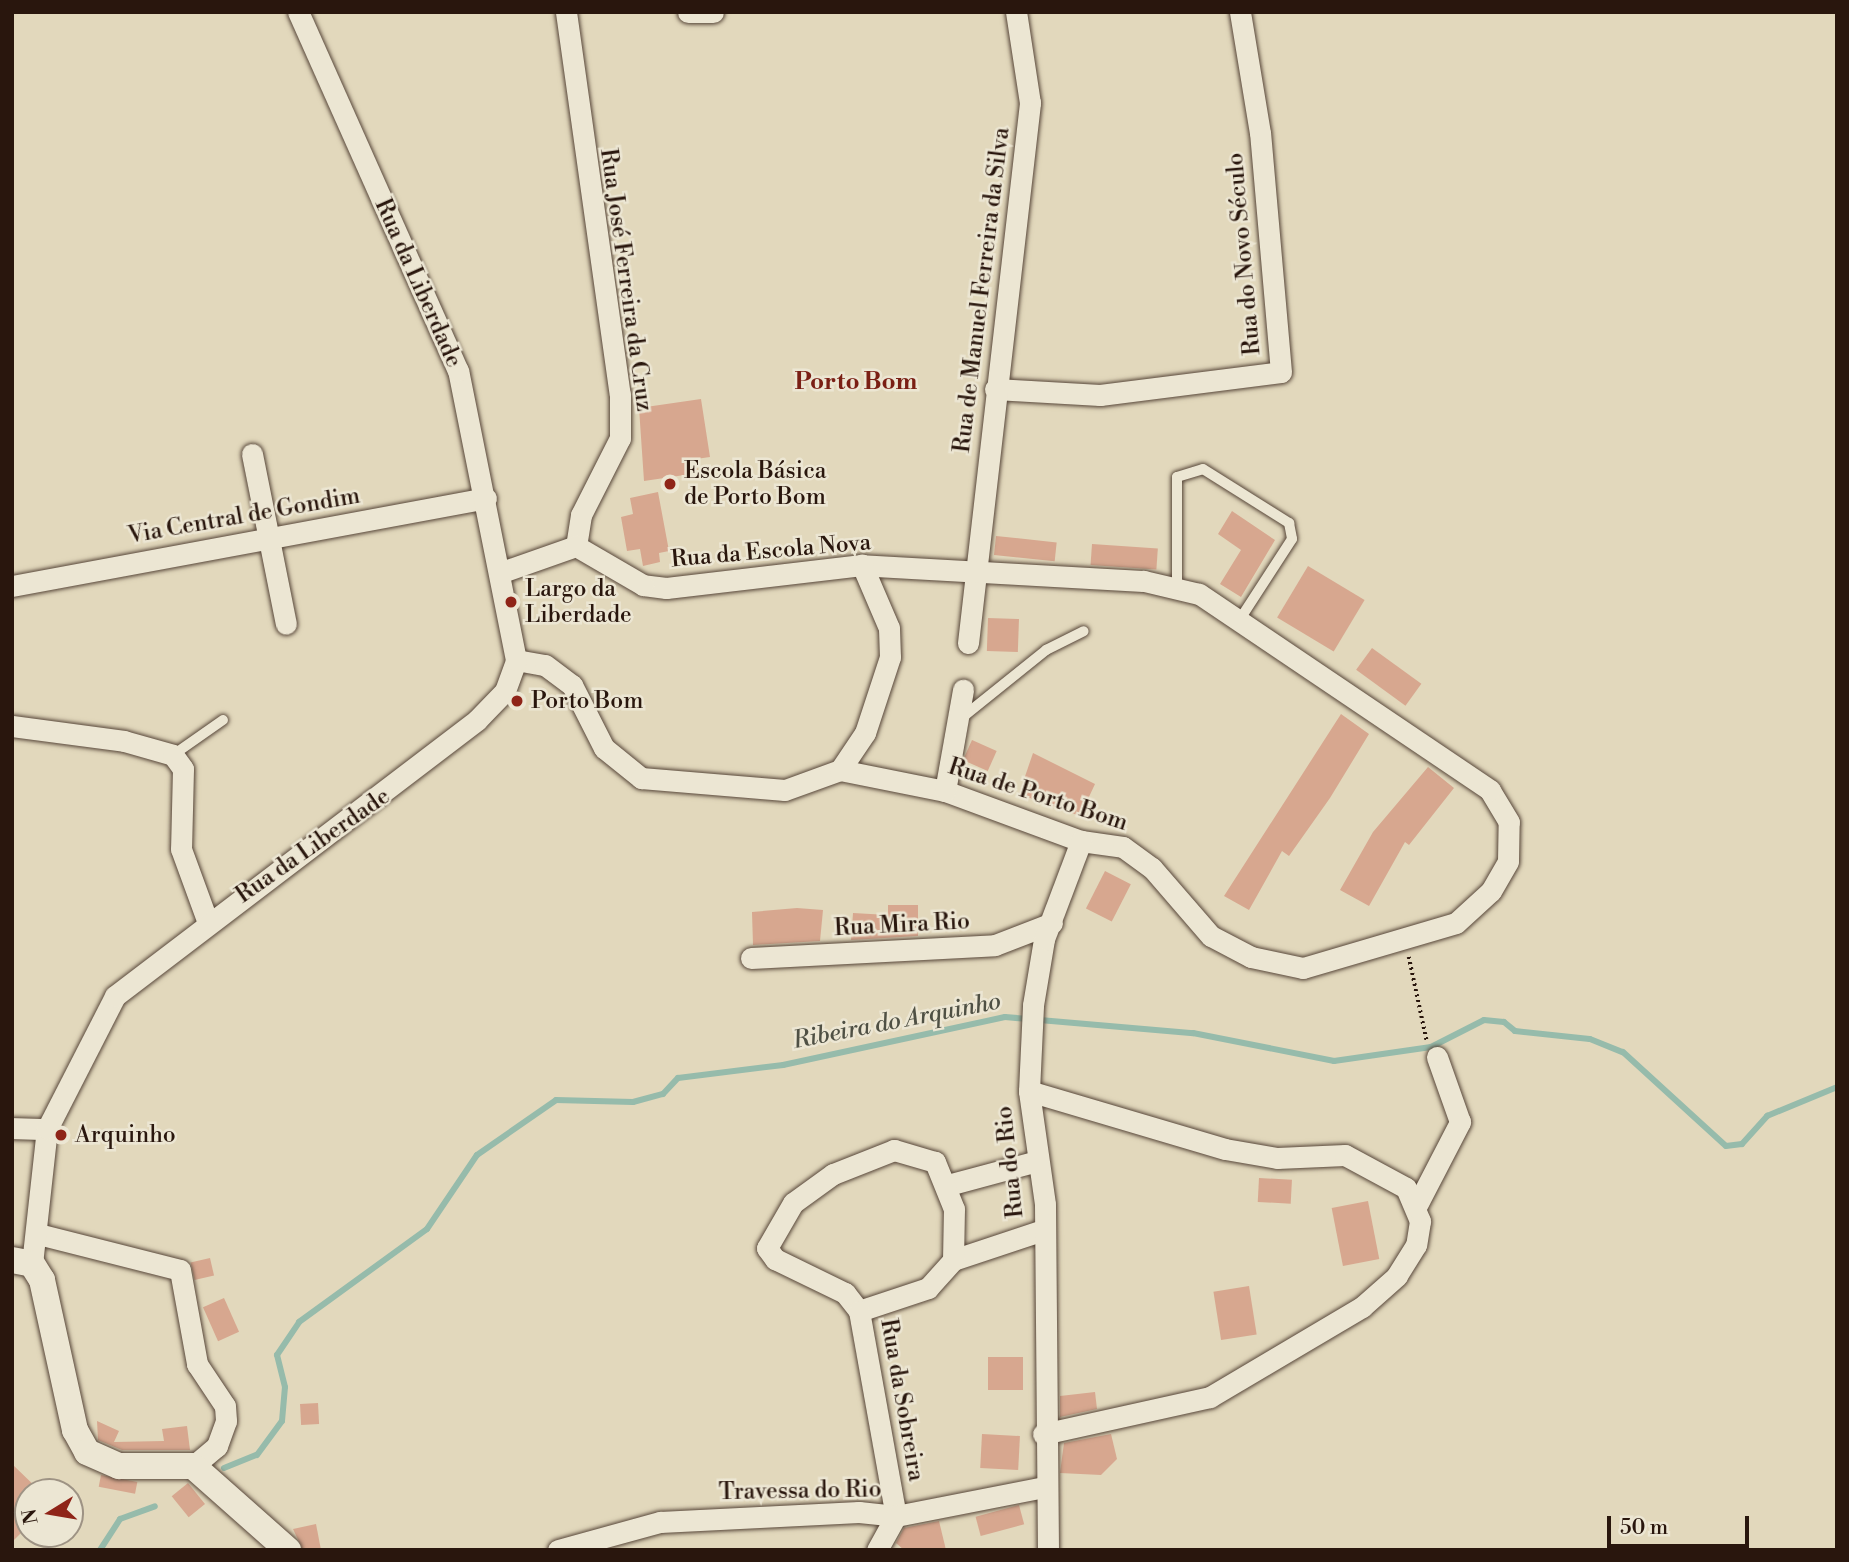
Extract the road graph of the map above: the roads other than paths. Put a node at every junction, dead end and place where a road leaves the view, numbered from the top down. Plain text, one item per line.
1 (298, 12) edge
2 (566, 12) edge
3 (688, 12) edge
4 (713, 12) edge
5 (1017, 12) edge
6 (1240, 12) edge
7 (995, 389) junction
8 (252, 454) dead end
9 (486, 498) junction
10 (269, 539) junction
11 (576, 546) junction
12 (862, 565) junction
13 (502, 572) junction
14 (976, 575) junction
15 (12, 586) edge
16 (1177, 587) junction
17 (1240, 619) junction
18 (286, 624) dead end
19 (1084, 631) dead end
20 (968, 643) dead end
21 (516, 660) junction
22 (963, 690) dead end
23 (223, 720) dead end
24 (957, 721) junction
25 (12, 726) edge
26 (173, 755) junction
27 (840, 770) junction
28 (945, 791) junction
29 (1082, 841) junction
30 (207, 920) junction
31 (1052, 923) junction
32 (751, 958) dead end
33 (1432, 1048) road end
34 (1029, 1091) junction
35 (12, 1128) edge
36 (47, 1129) junction
37 (1037, 1161) junction
38 (948, 1185) junction
39 (1416, 1207) junction
40 (1043, 1230) junction
41 (38, 1234) junction
42 (953, 1260) junction
43 (22, 1262) edge
44 (859, 1311) junction
45 (1043, 1434) junction
46 (193, 1466) junction
47 (1044, 1487) junction
48 (896, 1516) junction
49 (288, 1550) edge
50 (558, 1550) edge
51 (877, 1550) edge
52 (1048, 1550) edge

1 - 9 street, Rua da Liberdade
2 - 11 street, Rua José Ferreira da Cruz
3 - 4 street
5 - 7 street, Rua de Manuel Ferreira da Silva
6 - 7 street, Rua do Novo Século
7 - 14 street, Rua de Manuel Ferreira da Silva
8 - 10 street
9 - 10 street, Via Central de Gondim
9 - 13 street, Rua da Liberdade
10 - 15 street, Via Central de Gondim
10 - 18 street
11 - 12 street, Rua da Escola Nova
11 - 13 street
12 - 14 street, Rua da Escola Nova
12 - 27 street
13 - 21 street, Rua da Liberdade
14 - 16 street, Rua de Porto Bom
14 - 20 street, Rua de Manuel Ferreira da Silva
16 - 17 street, Rua de Porto Bom
16 - 17 lane
17 - 29 street, Rua de Porto Bom
19 - 24 lane
21 - 27 street
21 - 30 street, Rua da Liberdade
22 - 24 street
23 - 26 lane
24 - 28 street
25 - 26 street
26 - 30 street
27 - 28 street, Rua de Porto Bom
28 - 29 street, Rua de Porto Bom
29 - 31 street, Rua do Rio
30 - 36 street, Rua da Liberdade
31 - 32 street, Rua Mira Rio
31 - 34 street, Rua do Rio
33 - 39 street
34 - 37 street, Rua do Rio
34 - 39 street
35 - 36 street
36 - 41 street, Rua da Liberdade
37 - 38 street
37 - 40 street, Rua do Rio
38 - 42 street
38 - 44 street
39 - 45 street
40 - 42 street
40 - 45 street, Rua do Rio
41 - 43 street, Rua da Liberdade
41 - 46 street
42 - 44 street, Rua da Sobreira
43 - 46 street, Rua da Liberdade
44 - 48 street, Rua da Sobreira
45 - 47 street, Rua do Rio
46 - 49 street
47 - 48 street, Travessa do Rio
47 - 52 street, Rua do Rio
48 - 50 street, Travessa do Rio
48 - 51 street

